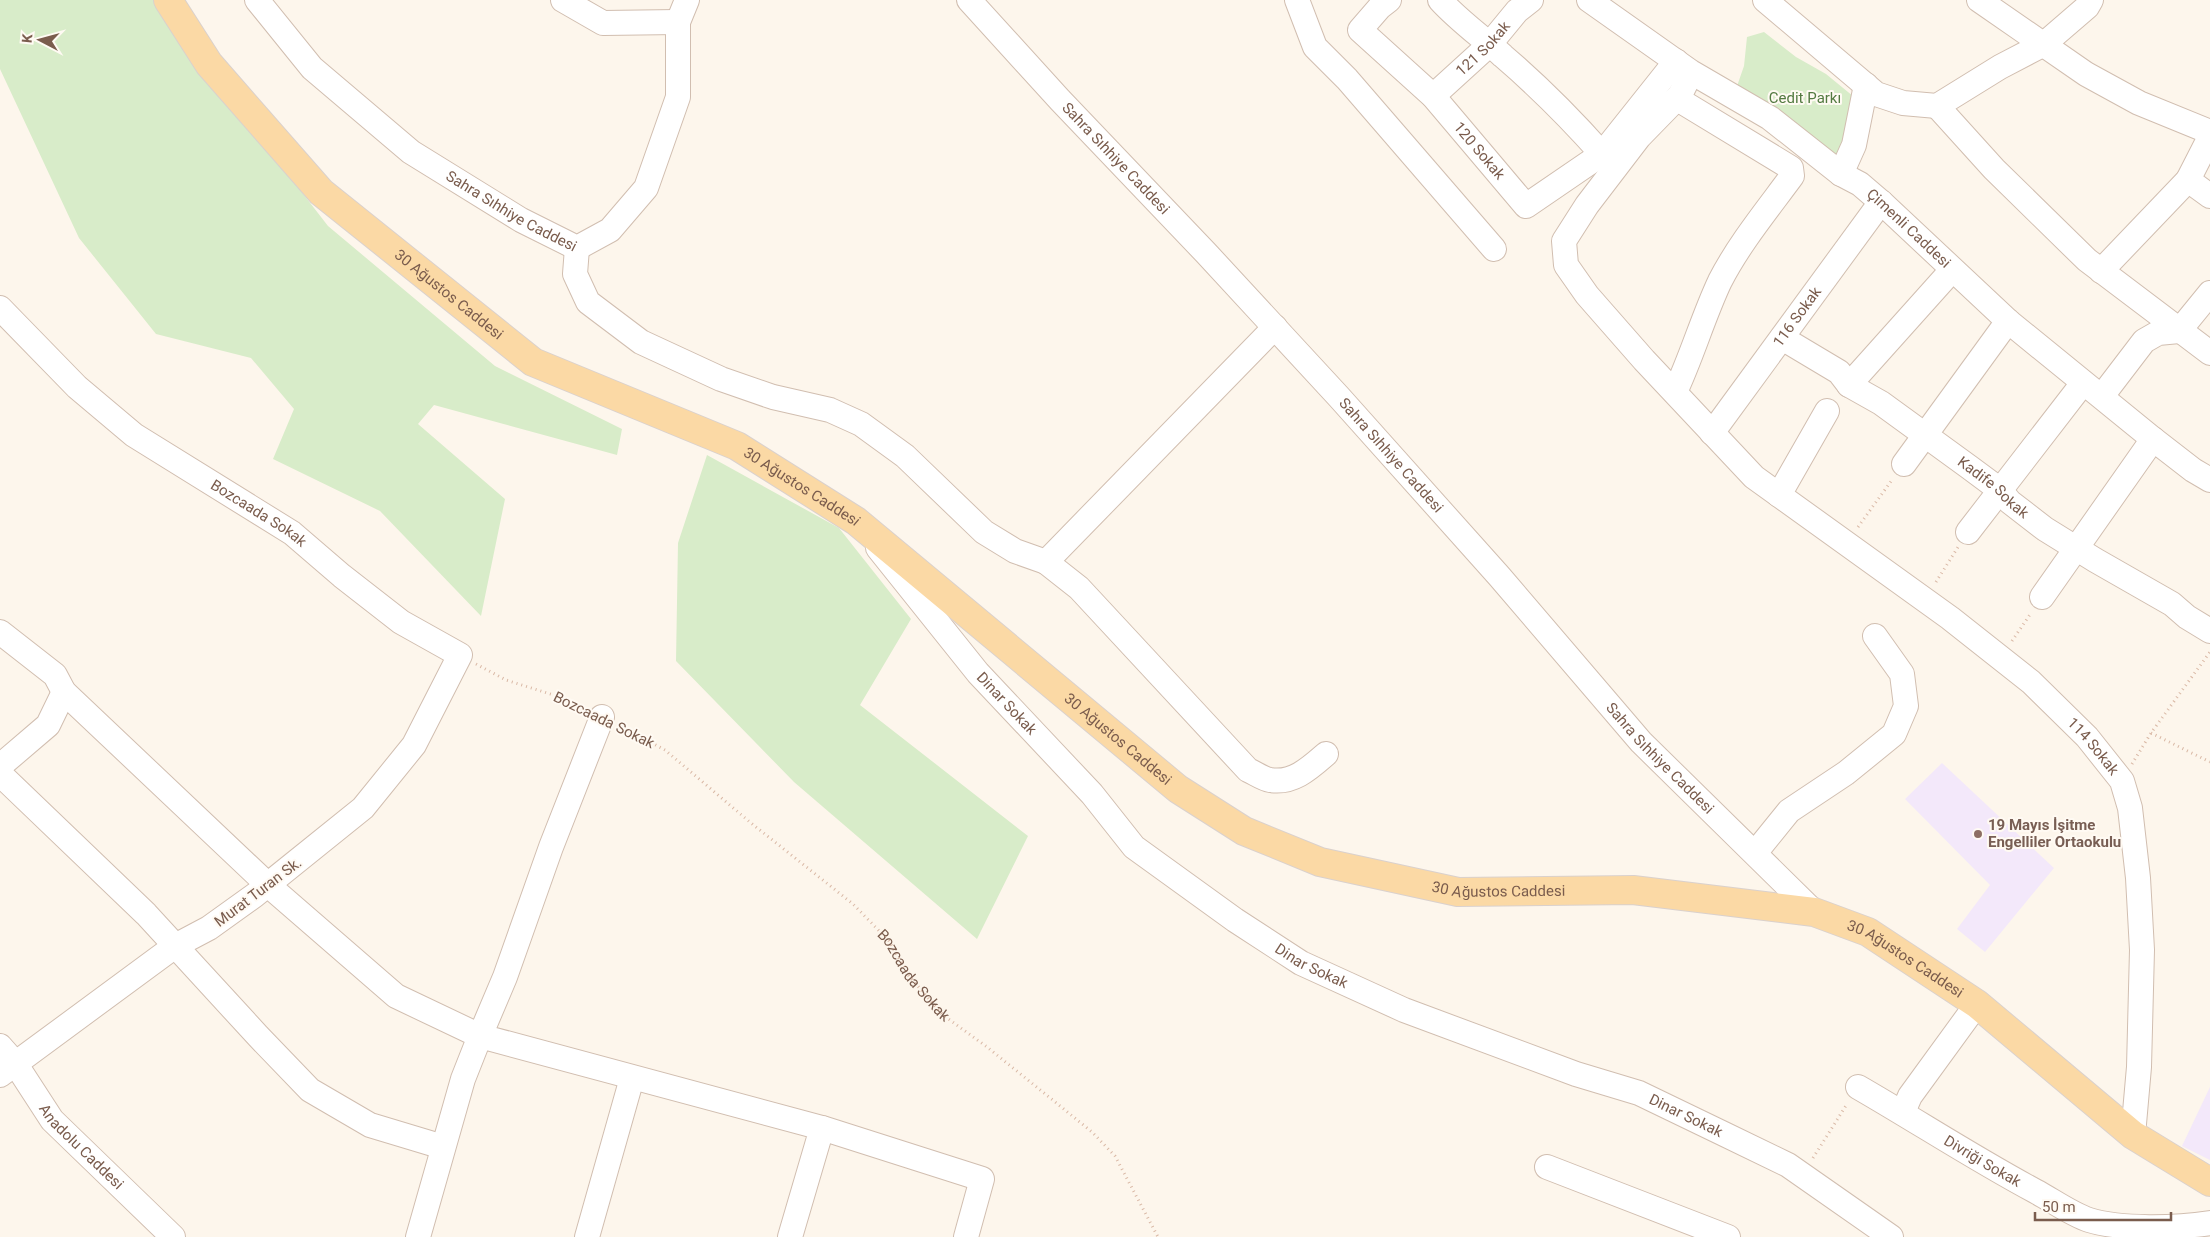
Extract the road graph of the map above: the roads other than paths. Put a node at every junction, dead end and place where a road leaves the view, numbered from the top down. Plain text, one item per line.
1 (168, 0) edge
2 (257, 0) edge
3 (563, 0) edge
4 (687, 0) edge
5 (968, 0) edge
6 (1297, 0) edge
7 (1389, 0) edge
8 (1440, 0) edge
9 (1531, 0) edge
10 (1590, 0) edge
11 (1765, 0) edge
12 (1979, 0) edge
13 (2091, 0) edge
14 (678, 22) junction
15 (1489, 44) junction
16 (2044, 44) junction
17 (1684, 67) junction
18 (1866, 86) junction
19 (1680, 95) junction
20 (1433, 96) junction
21 (1937, 106) junction
22 (2210, 132) edge
23 (2210, 137) edge
24 (1602, 154) junction
25 (1841, 174) junction
26 (2188, 180) junction
27 (2210, 196) edge
28 (1881, 202) junction
29 (577, 248) junction
30 (1494, 249) dead end
31 (1952, 270) junction
32 (2101, 271) junction
33 (2210, 293) edge
34 (0, 308) edge
35 (2008, 320) junction
36 (1275, 327) junction
37 (2179, 331) junction
38 (1782, 338) junction
39 (2210, 353) edge
40 (1849, 385) junction
41 (2093, 390) junction
42 (1676, 392) junction
43 (1827, 411) dead end
44 (1712, 433) junction
45 (1924, 436) junction
46 (2153, 439) junction
47 (1904, 464) road end
48 (2210, 480) edge
49 (2000, 490) junction
50 (1779, 495) junction
51 (856, 520) junction
52 (1968, 532) road end
53 (2076, 548) junction
54 (1046, 562) junction
55 (2042, 597) road end
56 (2210, 631) edge
57 (0, 632) edge
58 (1875, 636) dead end
59 (460, 655) joint
60 (64, 692) junction
61 (602, 717) road end
62 (1326, 754) dead end
63 (0, 766) edge
64 (0, 774) edge
65 (1755, 853) junction
66 (268, 885) junction
67 (1814, 912) junction
68 (175, 946) junction
69 (1977, 1004) junction
70 (480, 1036) junction
71 (5, 1061) edge
72 (632, 1078) junction
73 (1858, 1087) road end
74 (1903, 1112) junction
75 (822, 1128) junction
76 (2133, 1135) junction
77 (443, 1146) junction
78 (1547, 1167) dead end
79 (2210, 1182) edge
80 (2210, 1223) edge
81 (2210, 1228) edge
82 (173, 1237) edge
83 (418, 1237) edge
84 (587, 1237) edge
85 (790, 1237) edge
86 (966, 1237) edge
87 (1728, 1237) edge
88 (1891, 1237) edge
89 (2194, 1237) edge

1 - 51 main road, 30 Ağustos Caddesi
2 - 29 street, Sahra Sıhhiye Caddesi
3 - 14 street
4 - 14 street, Sahra Sıhhiye Caddesi
5 - 36 street, Sahra Sıhhiye Caddesi
6 - 30 street
7 - 20 street, 120 Sokak
8 - 15 street
9 - 15 street, 121 Sokak
10 - 17 street, Çimenli Caddesi
11 - 18 street
12 - 16 street
13 - 16 street
14 - 29 street, Sahra Sıhhiye Caddesi
15 - 20 street, 121 Sokak
15 - 24 street
16 - 21 street
16 - 22 street
17 - 19 street, 114 Sokak
17 - 24 street
17 - 25 street, Çimenli Caddesi
18 - 21 street
18 - 25 street
19 - 42 street, 114 Sokak
19 - 42 street
20 - 24 street, 120 Sokak
21 - 32 street
23 - 26 street
25 - 28 street, Çimenli Caddesi
26 - 27 street
26 - 32 street
28 - 31 street, Çimenli Caddesi
28 - 38 street, 116 Sokak
29 - 54 street
31 - 35 street, Çimenli Caddesi
31 - 40 street
32 - 37 street
33 - 37 street
34 - 59 street, Bozcaada Sokak
35 - 41 street, Çimenli Caddesi
35 - 45 street
36 - 54 street
36 - 65 street, Sahra Sıhhiye Caddesi
37 - 39 street
37 - 41 street
38 - 40 street, Kadife Sokak
38 - 44 street, 116 Sokak
40 - 45 street, Kadife Sokak
41 - 46 street, Çimenli Caddesi
41 - 49 street
42 - 44 street, 114 Sokak
43 - 50 street
44 - 50 street, 114 Sokak
45 - 47 street
45 - 49 street, Kadife Sokak
46 - 48 street, Çimenli Caddesi
46 - 53 street
49 - 52 street
49 - 53 street, Kadife Sokak
50 - 76 street, 114 Sokak
51 - 67 main road, 30 Ağustos Caddesi
51 - 88 street, Dinar Sokak
53 - 55 street
53 - 56 street, Kadife Sokak
54 - 62 street
57 - 60 street
58 - 65 street
59 - 66 street, Murat Turan Sk.
60 - 63 street
60 - 66 street
61 - 70 street
64 - 68 street
65 - 67 street, Sahra Sıhhiye Caddesi
66 - 68 street, Murat Turan Sk.
66 - 70 street
67 - 69 main road, 30 Ağustos Caddesi
68 - 71 street, Murat Turan Sk.
68 - 77 street
69 - 74 street
69 - 76 main road, 30 Ağustos Caddesi
70 - 72 street
70 - 77 street
71 - 82 street, Anadolu Caddesi
72 - 75 street
72 - 84 street
73 - 74 street, Divriği Sokak
74 - 80 street, Divriği Sokak
75 - 85 street
75 - 86 street
76 - 79 main road, 30 Ağustos Caddesi
77 - 83 street
78 - 87 street
81 - 89 street

